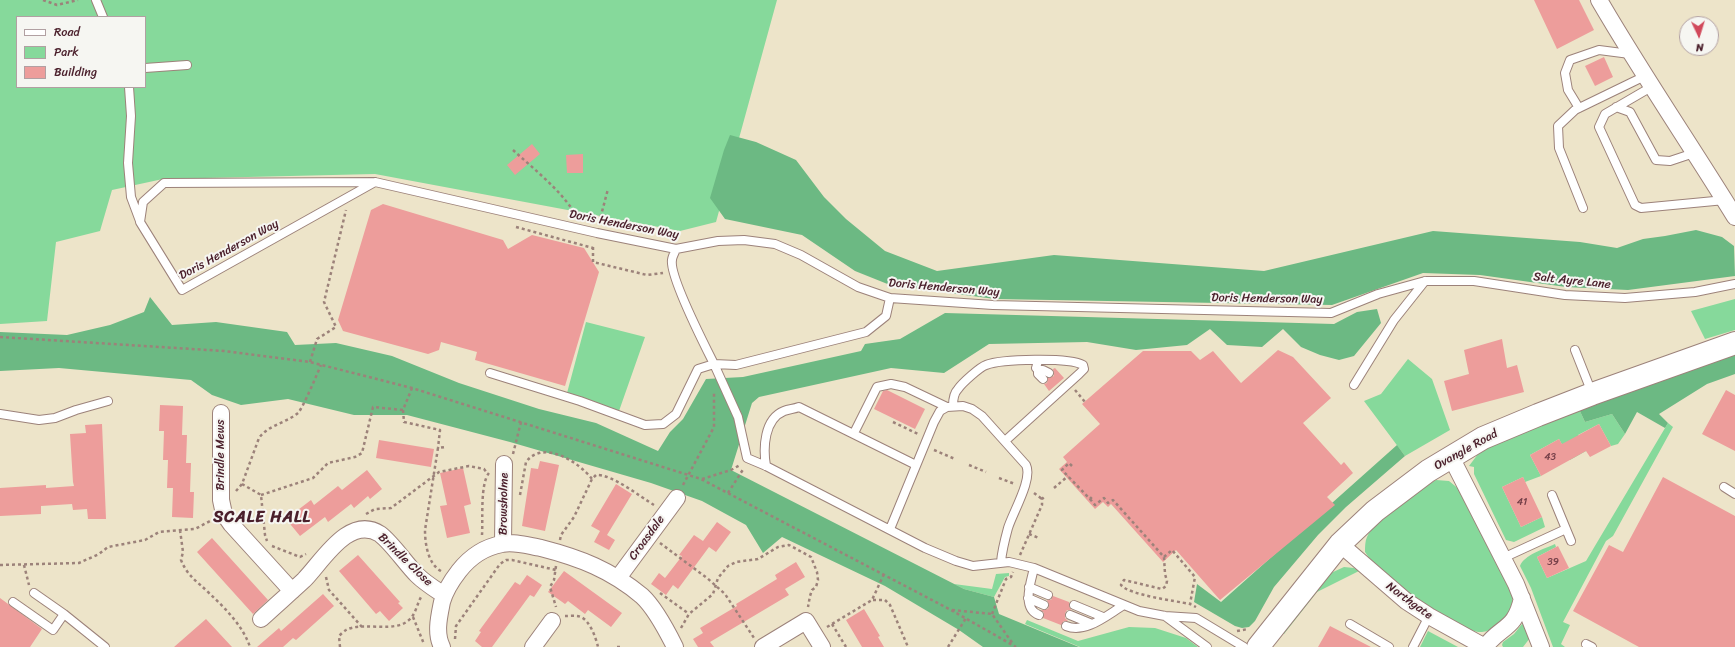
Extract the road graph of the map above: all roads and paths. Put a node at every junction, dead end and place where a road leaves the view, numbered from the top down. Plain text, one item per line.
1 (43, 0) edge
2 (78, 0) edge
3 (96, 0) edge
4 (1599, 0) edge
5 (103, 16) edge
6 (1630, 54) junction
7 (187, 65) dead end
8 (146, 68) edge
9 (1649, 81) junction
10 (129, 88) edge
11 (1616, 107) junction
12 (1579, 108) junction
13 (513, 150) dead end
14 (1700, 161) junction
15 (375, 182) junction
16 (1725, 200) junction
17 (346, 207) dead end
18 (1583, 208) dead end
19 (1735, 217) edge
20 (140, 222) junction
21 (511, 226) dead end
22 (582, 230) junction
23 (593, 248) dead end
24 (676, 249) junction
25 (1425, 281) junction
26 (1735, 284) edge
27 (1406, 286) joint
28 (890, 298) junction
29 (0, 337) edge
30 (1735, 343) edge
31 (1575, 350) dead end
32 (310, 362) junction
33 (714, 364) junction
34 (321, 365) junction
35 (1037, 366) junction
36 (490, 373) dead end
37 (1046, 376) dead end
38 (1354, 385) dead end
39 (412, 388) junction
40 (1074, 388) dead end
41 (714, 391) dead end
42 (1592, 394) junction
43 (108, 402) dead end
44 (1085, 402) dead end
45 (950, 407) junction
46 (403, 410) junction
47 (220, 413) dead end
48 (0, 414) edge
49 (521, 422) junction
50 (893, 422) dead end
51 (854, 433) junction
52 (916, 438) dead end
53 (1005, 441) junction
54 (445, 446) dead end
55 (438, 448) junction
56 (932, 449) dead end
57 (1451, 457) junction
58 (955, 459) dead end
59 (504, 464) junction
60 (916, 465) junction
61 (969, 465) dead end
62 (766, 466) junction
63 (1072, 466) dead end
64 (731, 470) dead end
65 (986, 472) dead end
66 (488, 474) junction
67 (739, 474) dead end
68 (688, 475) junction
69 (433, 476) junction
70 (1068, 476) junction
71 (999, 478) dead end
72 (592, 479) junction
73 (701, 479) junction
74 (1016, 485) dead end
75 (1724, 487) dead end
76 (1054, 488) dead end
77 (1032, 492) dead end
78 (728, 493) junction
79 (1735, 494) edge
80 (262, 495) junction
81 (1552, 495) dead end
82 (1093, 496) dead end
83 (676, 498) dead end
84 (1090, 499) junction
85 (519, 501) dead end
86 (666, 513) junction
87 (224, 514) junction
88 (890, 529) junction
89 (1566, 529) junction
90 (180, 530) junction
91 (358, 530) junction
92 (1029, 534) junction
93 (650, 535) junction
94 (1039, 538) dead end
95 (1571, 541) dead end
96 (503, 543) junction
97 (1340, 544) junction
98 (482, 550) junction
99 (557, 552) junction
100 (1022, 552) dead end
101 (1164, 557) junction
102 (1503, 558) junction
103 (321, 559) junction
104 (1001, 562) junction
105 (24, 564) junction
106 (0, 565) edge
107 (1034, 568) junction
108 (556, 570) junction
109 (884, 574) junction
110 (1012, 574) dead end
111 (618, 578) junction
112 (453, 579) junction
113 (430, 586) junction
114 (716, 586) junction
115 (1030, 587) junction
116 (292, 591) junction
117 (34, 593) joint
118 (1048, 594) dead end
119 (444, 595) junction
120 (1028, 598) junction
121 (1522, 598) junction
122 (872, 600) junction
123 (13, 602) dead end
124 (1044, 604) dead end
125 (1190, 604) junction
126 (1124, 605) junction
127 (1074, 606) dead end
128 (1201, 609) dead end
129 (951, 610) junction
130 (64, 614) junction
131 (992, 614) junction
132 (1039, 615) dead end
133 (413, 616) junction
134 (1070, 616) dead end
135 (1165, 616) junction
136 (1429, 616) junction
137 (1103, 617) junction
138 (966, 618) junction
139 (261, 619) dead end
140 (554, 619) junction
141 (832, 624) junction
142 (1092, 624) junction
143 (1350, 624) dead end
144 (1066, 626) dead end
145 (362, 627) junction
146 (814, 634) edge
147 (673, 643) edge
148 (759, 644) edge
149 (449, 645) edge
150 (105, 647) edge
151 (250, 647) edge
152 (340, 647) edge
153 (426, 647) edge
154 (533, 647) edge
155 (598, 647) edge
156 (617, 647) edge
157 (621, 647) edge
158 (846, 647) edge
159 (908, 647) edge
160 (948, 647) edge
161 (1016, 647) edge
162 (1207, 647) edge
163 (1244, 647) edge
164 (1258, 647) edge
165 (1389, 647) edge
166 (1413, 647) edge
167 (1485, 647) edge
168 (1541, 647) edge

1 - 2 path
3 - 5 lane
4 - 6 street
6 - 9 street
6 - 12 lane
7 - 8 lane
9 - 11 lane
9 - 12 lane
9 - 14 street
10 - 20 lane
11 - 14 lane
11 - 16 lane
12 - 18 lane
13 - 22 path
14 - 16 street
15 - 20 lane, Doris Henderson Way
15 - 20 lane, Doris Henderson Way
15 - 22 lane, Doris Henderson Way
16 - 19 street
17 - 32 path
21 - 23 path
22 - 24 lane, Doris Henderson Way
24 - 28 lane, Doris Henderson Way
24 - 33 lane
25 - 26 lane, Salt Ayre Lane
25 - 27 lane, Salt Ayre Lane
25 - 38 lane
27 - 28 lane, Doris Henderson Way
28 - 33 lane
29 - 32 path
30 - 42 main road, Ovangle Road
31 - 42 lane
32 - 34 path
33 - 36 lane
33 - 62 lane
34 - 39 path
34 - 80 path
35 - 37 lane
35 - 45 lane
35 - 53 lane
39 - 46 path
39 - 49 path
40 - 44 path
41 - 68 path
42 - 57 main road, Ovangle Road
43 - 48 lane
45 - 51 lane
45 - 53 lane
45 - 60 lane
46 - 55 path
46 - 80 path
47 - 87 street, Brindle Mews
49 - 59 path
49 - 68 path
50 - 52 path
51 - 60 lane
51 - 62 lane
53 - 104 lane
54 - 55 path
55 - 69 path
56 - 58 path
57 - 97 main road, Ovangle Road
57 - 102 street
59 - 66 path
59 - 96 street, Browsholme
60 - 88 lane
61 - 65 path
62 - 88 lane
63 - 70 path
64 - 73 path
66 - 69 path
66 - 98 path
67 - 78 path
68 - 73 path
69 - 91 path
69 - 112 path
70 - 76 path
70 - 84 path
71 - 74 path
72 - 85 path
72 - 86 path
72 - 99 path
73 - 78 path
75 - 79 lane
77 - 92 path
78 - 109 path
80 - 103 path
81 - 89 lane
82 - 84 path
83 - 86 street, Croasdale
84 - 101 path
86 - 93 street, Croasdale
87 - 90 path
87 - 116 street, Brindle Mews
88 - 104 lane
89 - 95 lane
89 - 102 lane
90 - 105 path
90 - 151 path
91 - 103 street
91 - 113 street, Brindle Close
92 - 94 path
92 - 100 path
93 - 111 street, Croasdale
93 - 114 path
96 - 98 street
96 - 99 street
97 - 136 street, Northgate
97 - 164 main road, Ovangle Road
98 - 112 street
99 - 108 path
99 - 111 street
101 - 125 path
101 - 125 path
102 - 121 street
103 - 116 street
103 - 145 path
104 - 107 lane
105 - 106 path
105 - 117 path
107 - 115 lane
107 - 126 lane
108 - 140 path
108 - 149 path
109 - 122 path
109 - 129 path
110 - 131 path
111 - 147 street
112 - 119 street
113 - 119 street, Brindle Close
113 - 133 path
114 - 146 path
114 - 147 path
114 - 148 path
115 - 118 lane
115 - 120 lane
116 - 139 street
117 - 130 lane
119 - 149 street
120 - 124 lane
120 - 132 lane
121 - 167 street
121 - 168 street
122 - 141 path
122 - 159 path
123 - 130 lane
125 - 128 path
126 - 135 lane
126 - 137 lane
127 - 137 lane
129 - 131 path
129 - 138 path
130 - 150 lane
131 - 161 path
133 - 145 path
133 - 153 path
134 - 142 lane
135 - 162 lane
135 - 163 lane
136 - 166 lane
136 - 167 street, Northgate
137 - 142 lane
138 - 160 path
138 - 161 path
140 - 154 street
140 - 155 path
141 - 146 path
141 - 158 path
142 - 144 lane
143 - 165 lane
145 - 152 path
146 - 148 street
156 - 157 path

